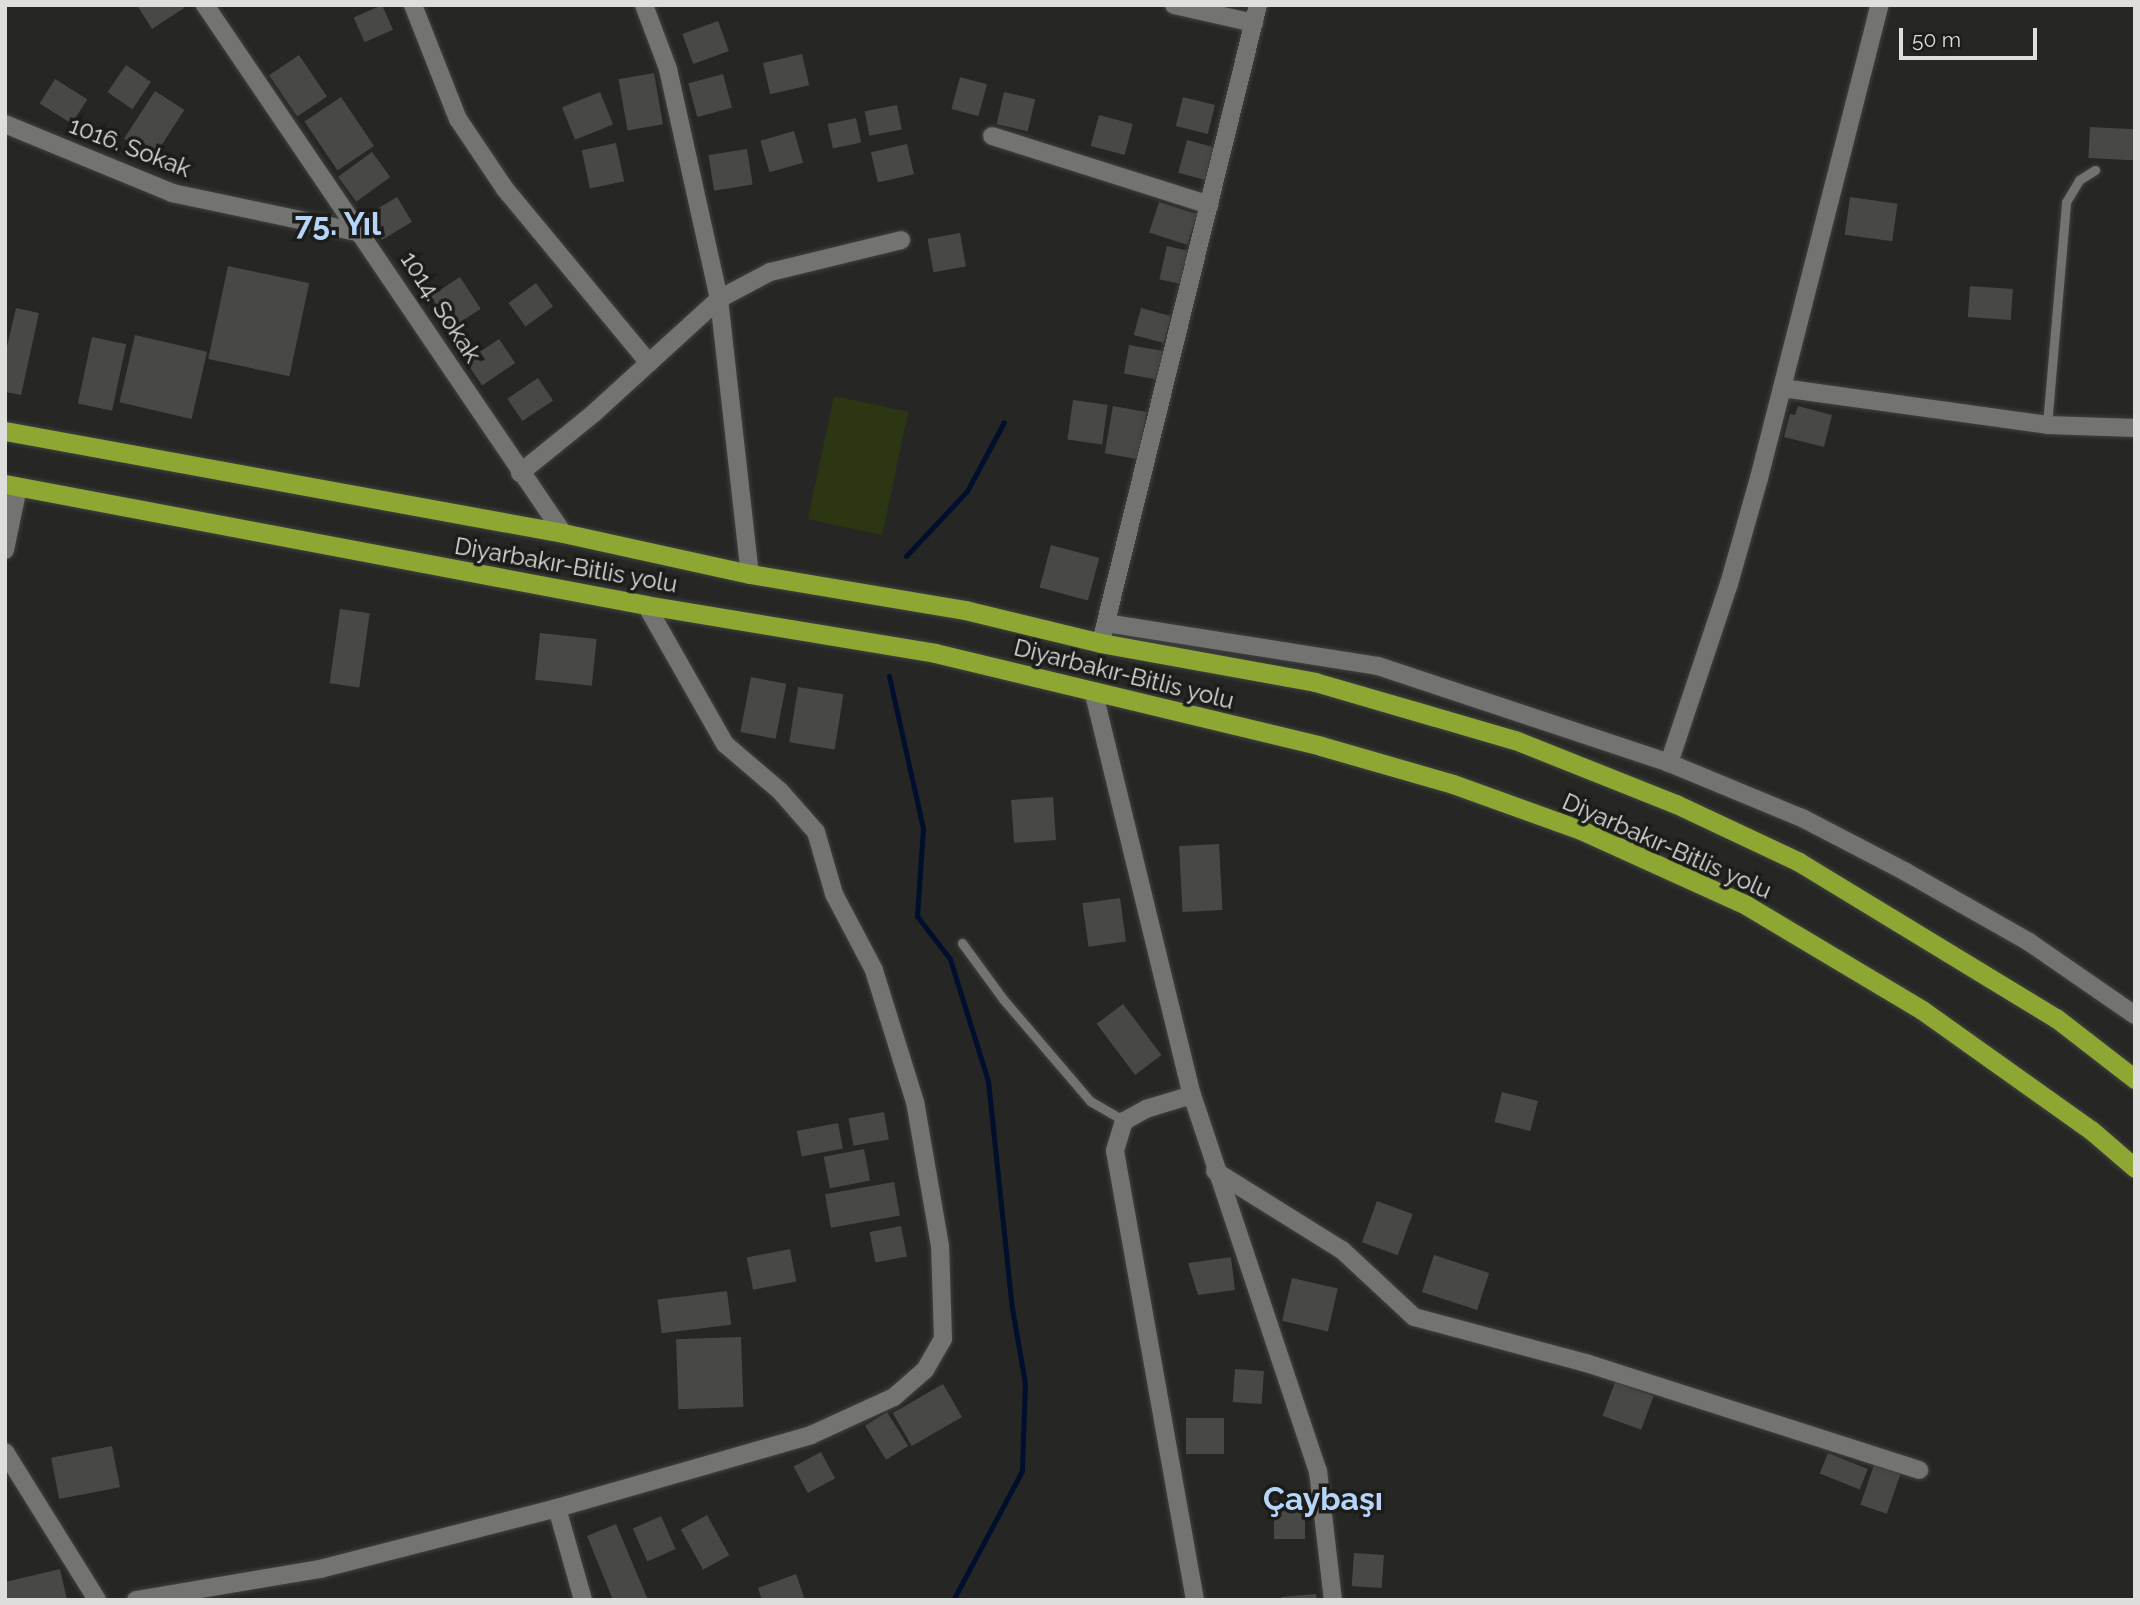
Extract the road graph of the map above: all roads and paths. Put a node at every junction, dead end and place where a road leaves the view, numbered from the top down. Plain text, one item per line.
1 (205, 5) edge
2 (413, 5) edge
3 (644, 5) edge
4 (1174, 5) edge
5 (1880, 5) edge
6 (1256, 14) edge
7 (5, 124) edge
8 (992, 136) dead end
9 (2095, 170) dead end
10 (1209, 205) junction
11 (362, 233) junction
12 (901, 240) dead end
13 (719, 299) junction
14 (649, 363) junction
15 (1782, 388) junction
16 (2047, 425) junction
17 (2135, 428) edge
18 (5, 432) edge
19 (520, 472) junction
20 (11, 486) edge
21 (563, 534) junction
22 (5, 550) edge
23 (750, 574) junction
24 (646, 605) junction
25 (1106, 622) junction
26 (1101, 643) junction
27 (1094, 694) junction
28 (1669, 763) junction
29 (962, 943) dead end
30 (2135, 1015) edge
31 (2135, 1079) edge
32 (1192, 1095) junction
33 (1124, 1121) junction
34 (2135, 1168) edge
35 (1215, 1171) junction
36 (5, 1451) edge
37 (1919, 1471) dead end
38 (557, 1508) junction
39 (97, 1600) edge
40 (136, 1600) edge
41 (583, 1600) edge
42 (1195, 1600) edge
43 (1333, 1600) edge

1 - 11 street, 1014. Sokak
2 - 14 street
3 - 13 street
4 - 6 street
5 - 15 street
6 - 10 street
7 - 11 street, 1016. Sokak
8 - 10 street
9 - 16 lane
10 - 25 street
11 - 19 street, 1014. Sokak
12 - 13 street
13 - 14 street
13 - 23 street
14 - 19 street
15 - 16 street
15 - 28 street
16 - 17 street
18 - 21 highway, Diyarbakır-Bitlis yolu
19 - 21 street, 1014. Sokak
20 - 22 street
20 - 24 highway, Diyarbakır-Bitlis yolu
21 - 23 highway, Diyarbakır-Bitlis yolu
23 - 26 highway, Diyarbakır-Bitlis yolu
24 - 27 highway, Diyarbakır-Bitlis yolu
24 - 38 street
25 - 26 street
25 - 28 street
26 - 31 highway, Diyarbakır-Bitlis yolu
27 - 32 street
27 - 34 highway, Diyarbakır-Bitlis yolu
28 - 30 street
29 - 33 lane
32 - 33 street
32 - 35 street
33 - 42 street
35 - 37 street
35 - 43 street
36 - 39 street
38 - 40 street
38 - 41 street

